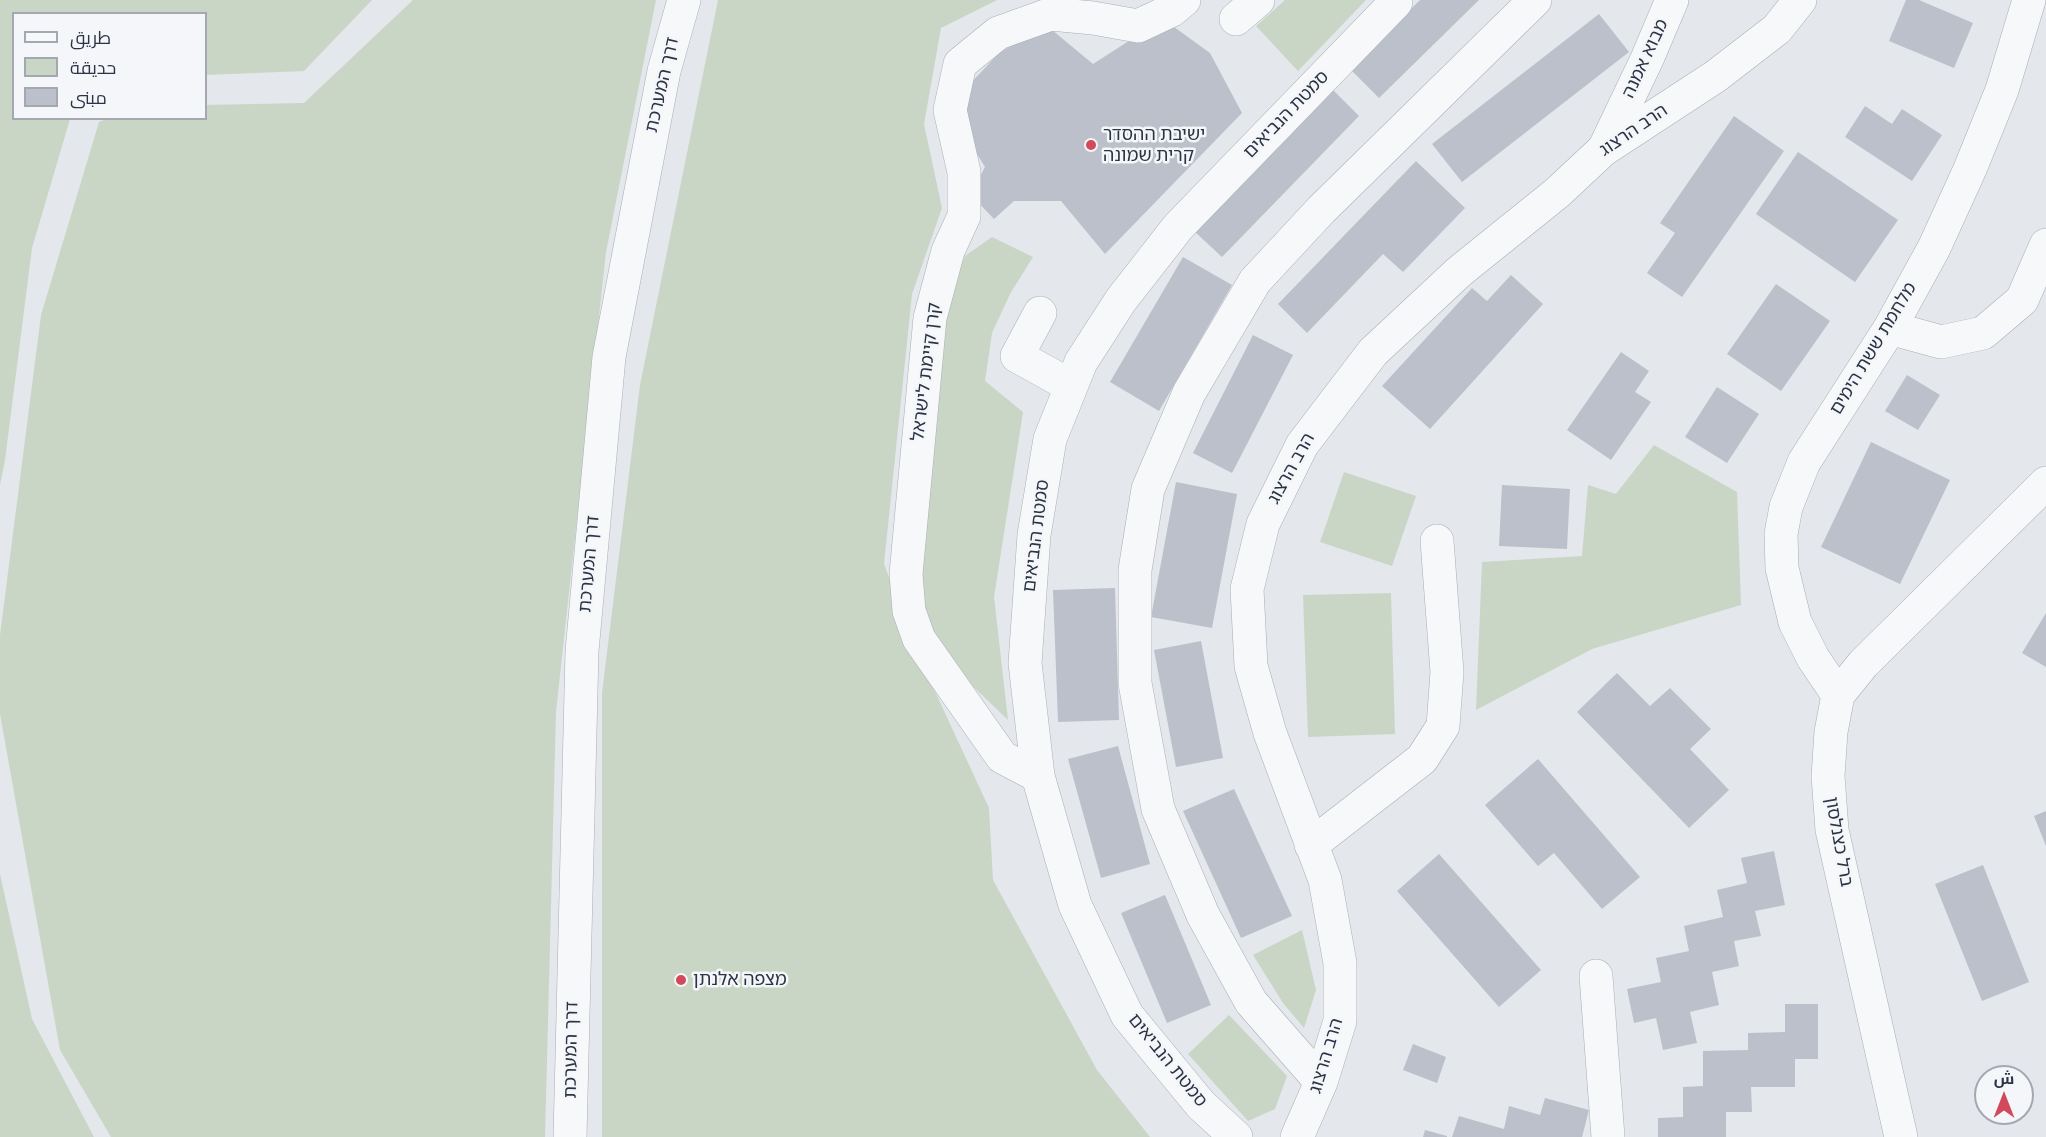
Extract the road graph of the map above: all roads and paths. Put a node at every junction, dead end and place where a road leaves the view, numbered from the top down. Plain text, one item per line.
1 (684, 0) edge
2 (1184, 0) edge
3 (1535, 0) edge
4 (1672, 0) edge
5 (1800, 0) edge
6 (2029, 0) edge
7 (1396, 2) dead end
8 (1603, 150) junction
9 (2046, 245) edge
10 (1040, 313) dead end
11 (1890, 328) junction
12 (1071, 386) junction
13 (2046, 483) edge
14 (1437, 541) dead end
15 (1838, 695) junction
16 (1038, 776) junction
17 (1311, 845) junction
18 (1596, 976) dead end
19 (1321, 1082) junction
20 (570, 1137) edge
21 (1236, 1137) edge
22 (1297, 1137) edge
23 (1608, 1137) edge
24 (1901, 1137) edge

1 - 20 street, דרך המערכת
2 - 16 street, קרן קיימת לישראל
3 - 19 street
4 - 8 street, מבוא אמנה
5 - 8 street, הרב הרצוג
6 - 11 street, מלחמת ששת הימים
7 - 12 street, סמטת הנביאים
8 - 17 street, הרב הרצוג
9 - 11 street
10 - 12 street
11 - 15 street, מלחמת ששת הימים
12 - 16 street, סמטת הנביאים
13 - 15 street, ברל כצנלסון
14 - 17 street
15 - 24 street, ברל כצנלסון
16 - 21 street, סמטת הנביאים
17 - 19 street, הרב הרצוג
18 - 23 street
19 - 22 street, הרב הרצוג

